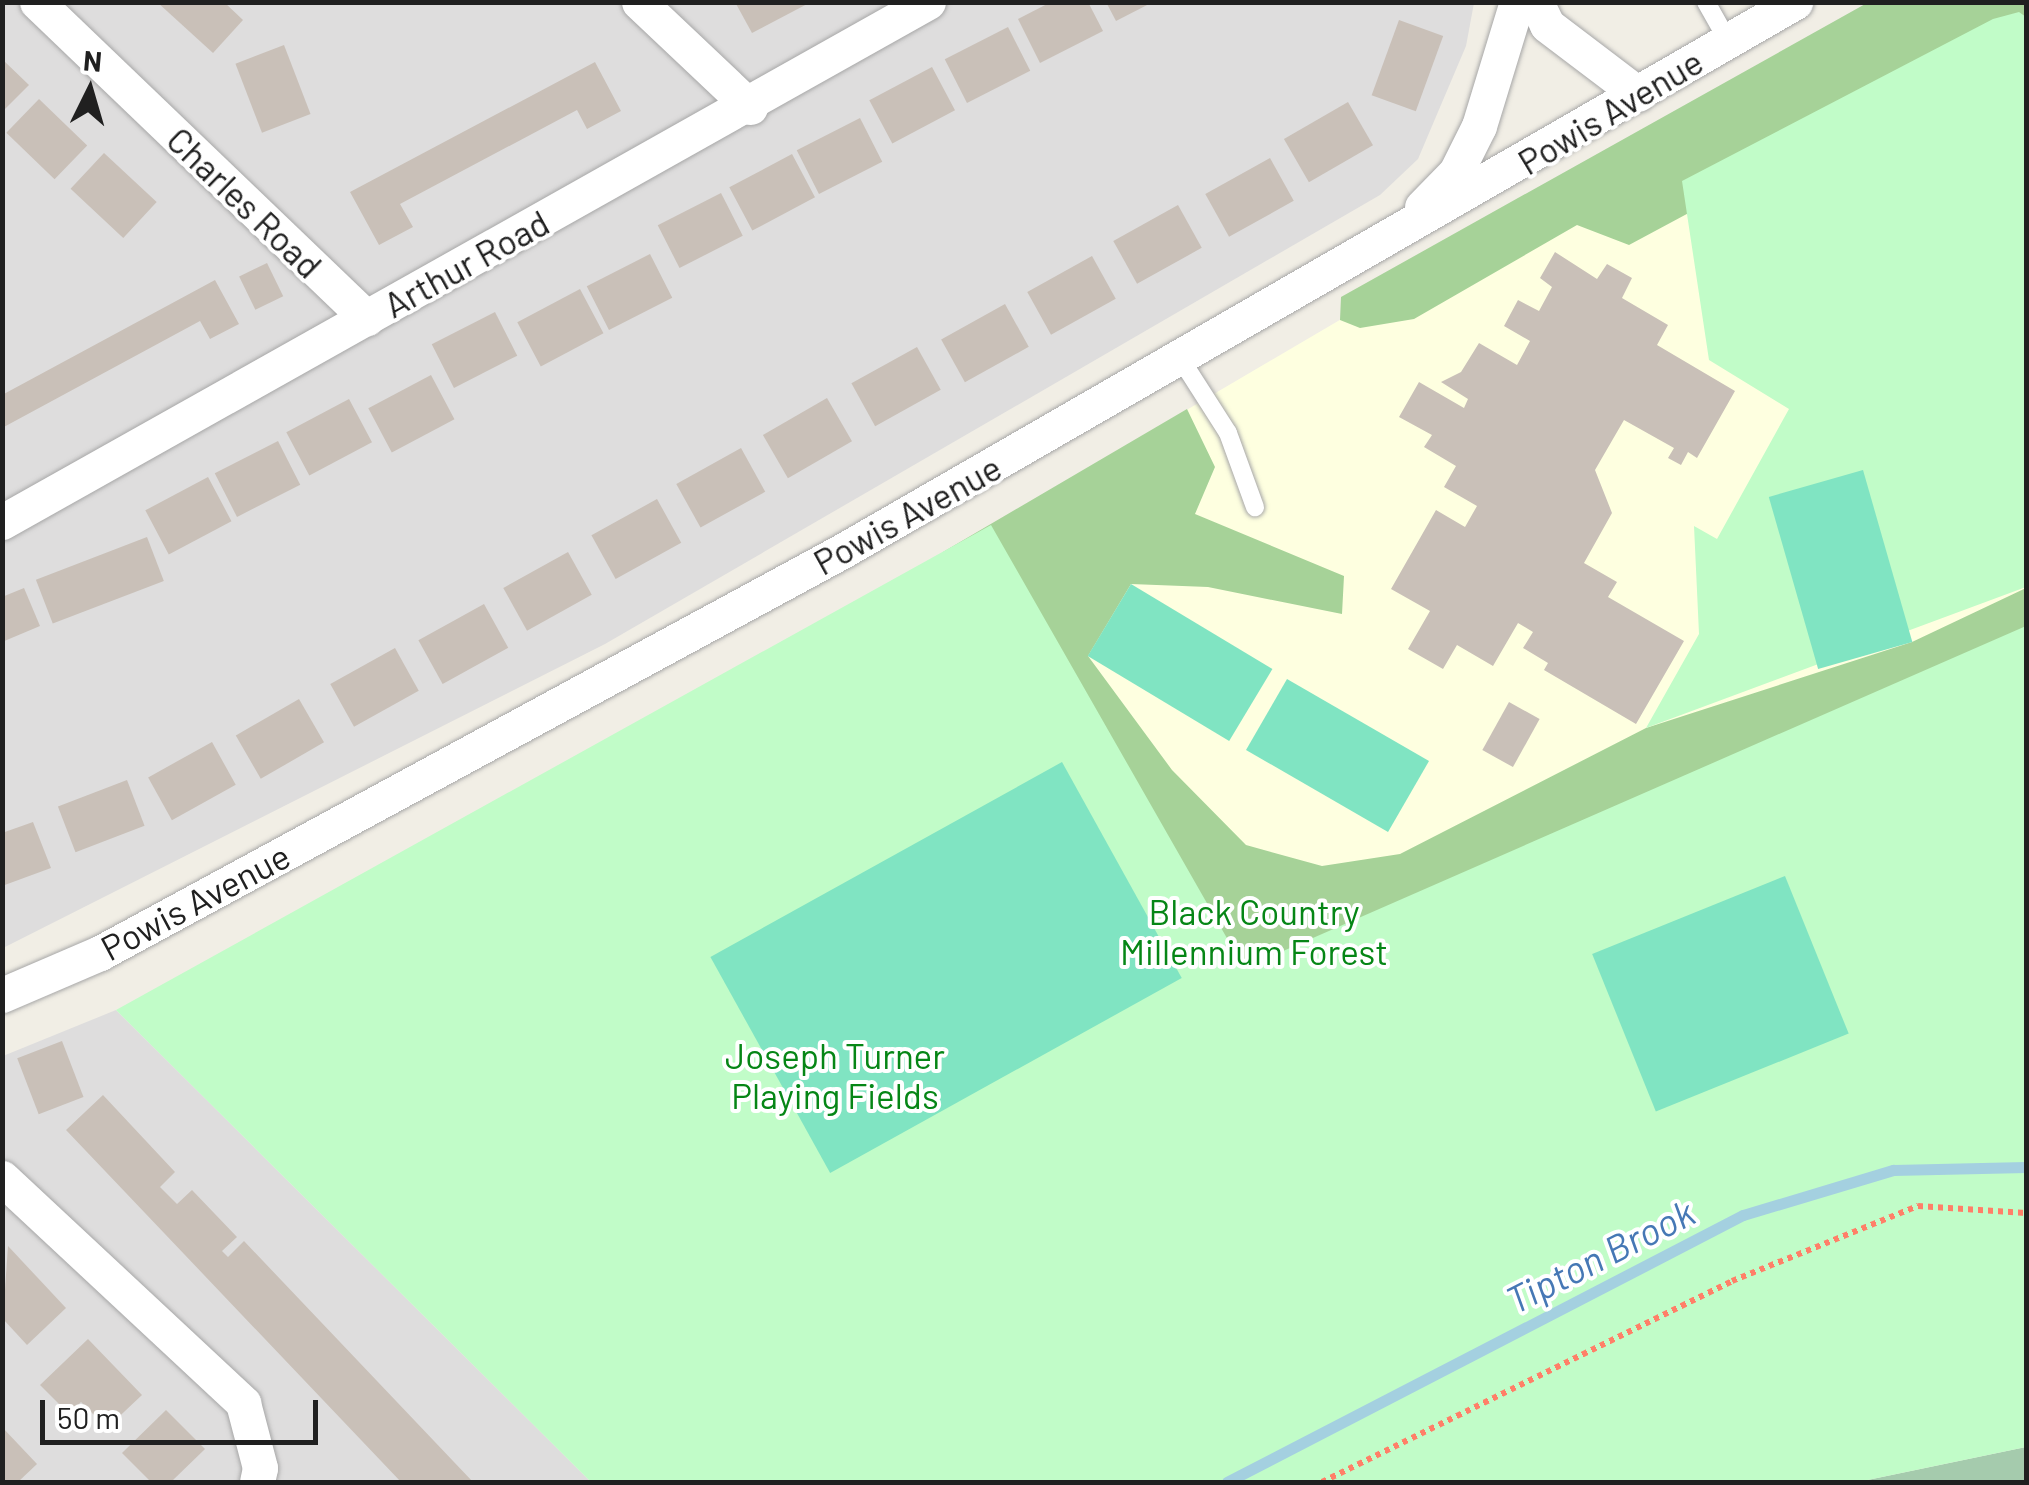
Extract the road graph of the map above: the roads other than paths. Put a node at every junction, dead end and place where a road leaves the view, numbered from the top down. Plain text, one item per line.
1 (36, 2) edge
2 (639, 2) edge
3 (928, 2) edge
4 (1517, 2) edge
5 (1536, 2) edge
6 (1706, 2) edge
7 (1795, 2) edge
8 (1728, 42) junction
9 (1638, 94) junction
10 (750, 106) junction
11 (1386, 243) junction
12 (367, 318) junction
13 (1182, 361) junction
14 (1255, 507) dead end
15 (2, 522) edge
16 (2, 995) edge
17 (2, 1178) edge
18 (258, 1482) edge

1 - 12 street, Charles Road
2 - 10 street
3 - 10 street, Arthur Road
4 - 11 street
5 - 9 street
6 - 8 lane
7 - 8 street, Powis Avenue
8 - 9 street, Powis Avenue
9 - 11 street, Powis Avenue
10 - 12 street, Arthur Road
11 - 13 street, Powis Avenue
12 - 15 street, Arthur Road
13 - 14 lane
13 - 16 street, Powis Avenue
17 - 18 street

